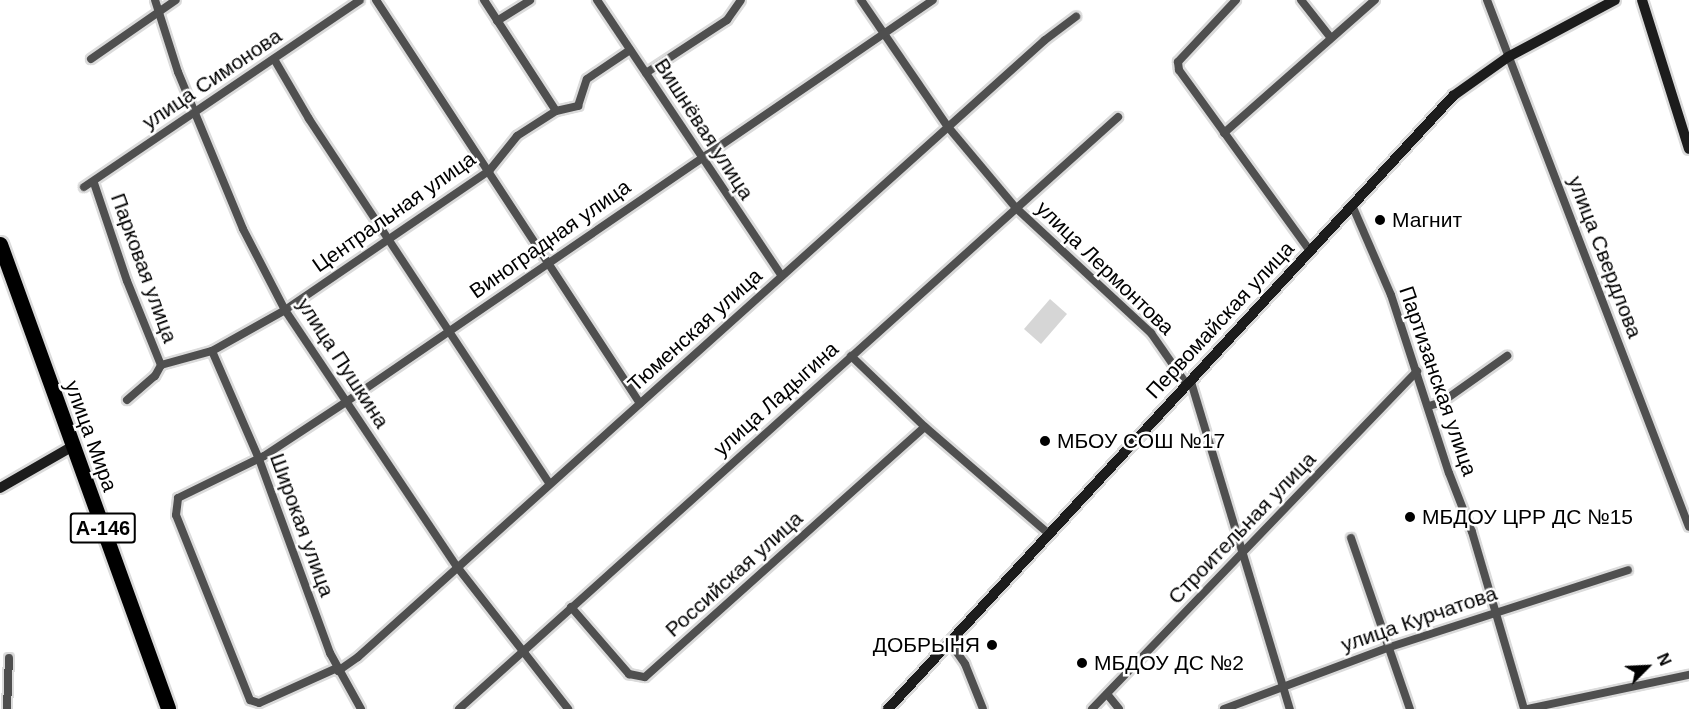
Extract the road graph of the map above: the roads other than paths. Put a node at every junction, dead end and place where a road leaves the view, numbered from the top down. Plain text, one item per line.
1 (155, 0) edge
2 (176, 0) edge
3 (360, 0) edge
4 (376, 0) edge
5 (484, 0) edge
6 (530, 0) edge
7 (597, 0) edge
8 (741, 0) edge
9 (861, 0) edge
10 (933, 0) edge
11 (1236, 0) edge
12 (1301, 0) edge
13 (1375, 0) edge
14 (1487, 0) edge
15 (1615, 0) edge
16 (1642, 0) edge
17 (159, 12) junction
18 (1076, 17) dead end
19 (497, 21) junction
20 (885, 34) junction
21 (1331, 38) junction
22 (630, 50) junction
23 (1508, 57) junction
24 (91, 59) dead end
25 (274, 59) junction
26 (646, 73) junction
27 (556, 111) junction
28 (196, 112) junction
29 (1118, 117) dead end
30 (948, 128) junction
31 (1224, 133) junction
32 (1689, 149) edge
33 (700, 158) junction
34 (489, 171) junction
35 (94, 183) junction
36 (84, 187) dead end
37 (1352, 205) junction
38 (1016, 208) junction
39 (388, 238) junction
40 (0, 244) edge
41 (1310, 251) junction
42 (548, 263) junction
43 (782, 276) junction
44 (285, 310) junction
45 (451, 330) junction
46 (212, 351) junction
47 (851, 356) junction
48 (1507, 356) dead end
49 (161, 365) junction
50 (1417, 371) junction
51 (1189, 383) junction
52 (127, 400) dead end
53 (346, 402) junction
54 (640, 403) junction
55 (1429, 406) junction
56 (925, 427) junction
57 (73, 446) junction
58 (259, 459) junction
59 (550, 484) junction
60 (0, 488) edge
61 (1689, 527) edge
62 (1048, 534) junction
63 (1351, 538) dead end
64 (1244, 553) junction
65 (458, 568) junction
66 (1628, 570) dead end
67 (571, 607) junction
68 (1495, 612) junction
69 (949, 641) junction
70 (1389, 647) junction
71 (523, 652) junction
72 (9, 658) dead end
73 (337, 670) junction
74 (1689, 675) edge
75 (1284, 686) junction
76 (1107, 694) junction
77 (262, 702) joint
78 (7, 709) edge
79 (168, 709) edge
80 (361, 709) edge
81 (459, 709) edge
82 (568, 709) edge
83 (888, 709) edge
84 (983, 709) edge
85 (1092, 709) edge
86 (1119, 709) edge
87 (1224, 709) edge
88 (1290, 709) edge
89 (1410, 709) edge
90 (1526, 709) edge

1 - 17 street, улица Пушкина
2 - 17 street
3 - 25 street, улица Симонова
4 - 34 street
5 - 19 street
6 - 19 street
7 - 22 street, Вишнёвая улица
8 - 26 street
9 - 20 street, улица Лермонтова
10 - 20 street, Виноградная улица
11 - 31 street
12 - 21 street
13 - 21 street
14 - 23 street, улица Свердлова
15 - 23 street, Первомайская улица
16 - 32 street
17 - 24 street
17 - 28 street, улица Пушкина
18 - 30 street, Тюменская улица
19 - 27 street
20 - 30 street, улица Лермонтова
20 - 33 street, Виноградная улица
21 - 31 street
22 - 26 street, Вишнёвая улица
22 - 27 street, Центральная улица
23 - 37 street, Первомайская улица
23 - 61 street, улица Свердлова
25 - 28 street, улица Симонова
25 - 39 street
26 - 33 street, Вишнёвая улица
27 - 34 street, Центральная улица
28 - 35 street, улица Симонова
28 - 44 street, улица Пушкина
29 - 38 street, улица Ладыгина
30 - 38 street, улица Лермонтова
30 - 43 street, Тюменская улица
31 - 41 street
33 - 42 street, Виноградная улица
33 - 43 street, Вишнёвая улица
34 - 39 street, Центральная улица
34 - 42 street
35 - 36 street, улица Симонова
35 - 49 street, Парковая улица
37 - 41 street, Первомайская улица
37 - 50 street, Партизанская улица
38 - 47 street, улица Ладыгина
38 - 51 street, улица Лермонтова
39 - 44 street, Центральная улица
39 - 45 street
40 - 57 highway, улица Мира / А-146
41 - 51 street, Первомайская улица
42 - 45 street, Виноградная улица
42 - 54 street
43 - 54 street, Тюменская улица
44 - 46 street, Центральная улица
44 - 53 street, улица Пушкина
45 - 53 street, Виноградная улица
45 - 59 street
46 - 49 street, Центральная улица
46 - 58 street, Широкая улица
47 - 56 street
47 - 67 street, улица Ладыгина
48 - 55 street
49 - 52 street
50 - 55 street, Партизанская улица
50 - 64 street, Строительная улица
51 - 62 street, Первомайская улица
51 - 64 street, улица Лермонтова
53 - 58 street, Виноградная улица
53 - 65 street, улица Пушкина
54 - 59 street, Тюменская улица
55 - 68 street, Партизанская улица
56 - 62 street
56 - 67 street, Российская улица
57 - 60 street
57 - 79 highway, улица Мира / А-146
58 - 73 street, Широкая улица
58 - 77 street, Виноградная улица
59 - 65 street, Тюменская улица
62 - 69 street, Первомайская улица
63 - 70 street
64 - 75 street, улица Лермонтова
64 - 76 street, Строительная улица
65 - 71 street, улица Пушкина
65 - 73 street, Тюменская улица
66 - 68 street, улица Курчатова
67 - 71 street, улица Ладыгина
68 - 70 street, улица Курчатова
68 - 90 street, Партизанская улица
69 - 83 street, Первомайская улица
69 - 84 street
70 - 75 street, улица Курчатова
70 - 89 street
71 - 81 street, улица Ладыгина
71 - 82 street, улица Пушкина
72 - 78 street
73 - 77 street, Тюменская улица
73 - 80 street, Широкая улица
74 - 90 street
75 - 87 street, улица Курчатова
75 - 88 street, улица Лермонтова
76 - 85 street, Строительная улица
76 - 86 street

